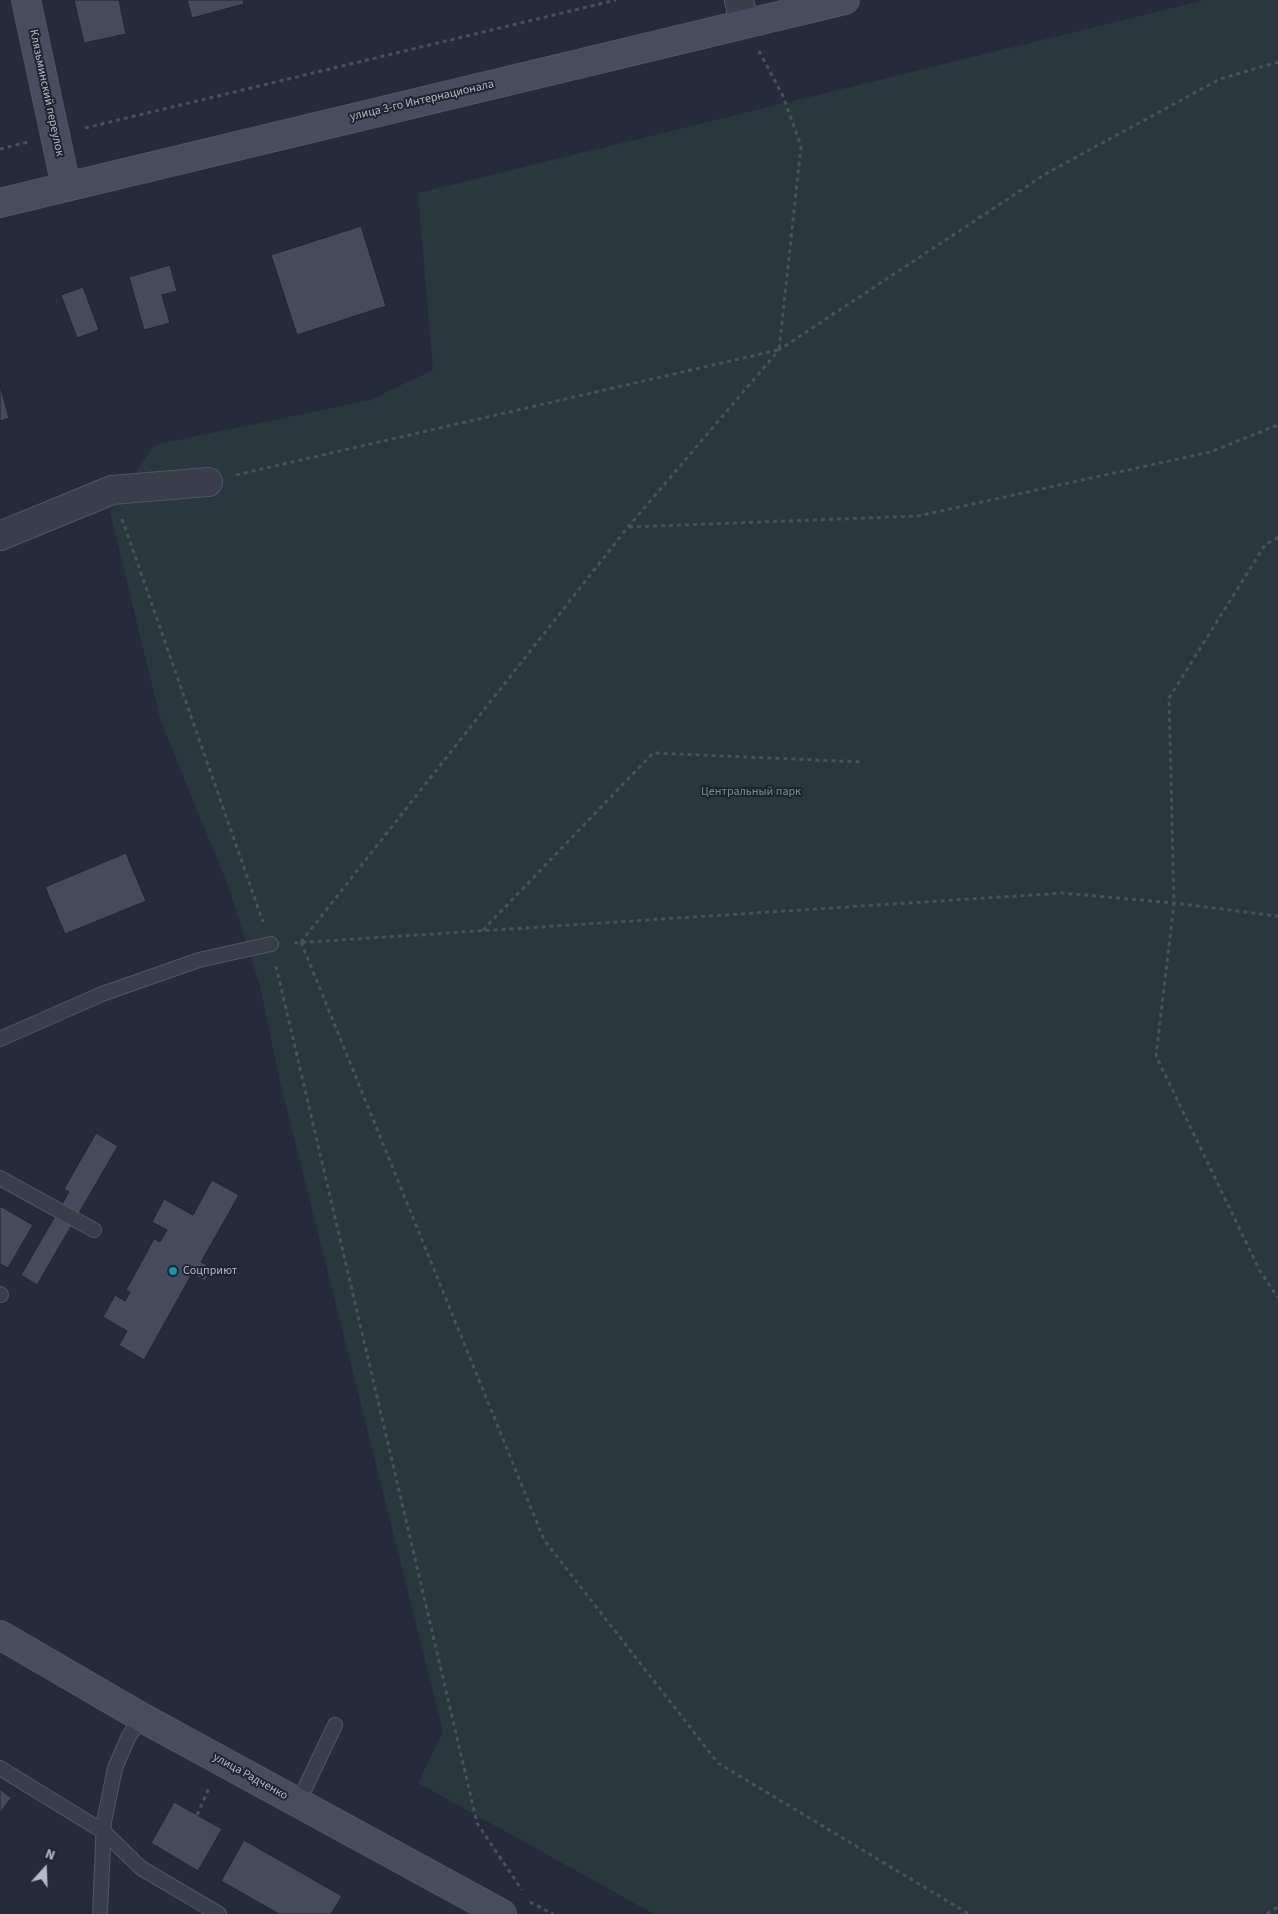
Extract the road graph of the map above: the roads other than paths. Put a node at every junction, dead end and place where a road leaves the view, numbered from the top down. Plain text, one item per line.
1 (26, 0) edge
2 (845, 0) edge
3 (741, 12) edge
4 (66, 186) junction
5 (0, 203) edge
6 (208, 482) road end
7 (0, 536) edge
8 (271, 944) road end
9 (0, 1039) edge
10 (0, 1178) edge
11 (94, 1230) dead end
12 (0, 1635) edge
13 (141, 1717) junction
14 (336, 1725) dead end
15 (0, 1768) edge
16 (298, 1803) junction
17 (104, 1832) junction
18 (100, 1914) edge
19 (220, 1914) edge
20 (502, 1914) edge

1 - 4 main road, Клязьминский переулок
2 - 3 main road, улица 3-го Интернационала
3 - 4 main road, улица 3-го Интернационала
4 - 5 main road, улица 3-го Интернационала
6 - 7 street
8 - 9 lane
10 - 11 lane
12 - 13 main road, улица Радченко
13 - 16 main road, улица Радченко
13 - 17 lane
14 - 16 lane
15 - 17 lane
16 - 20 main road, улица Радченко
17 - 18 lane
17 - 19 lane

